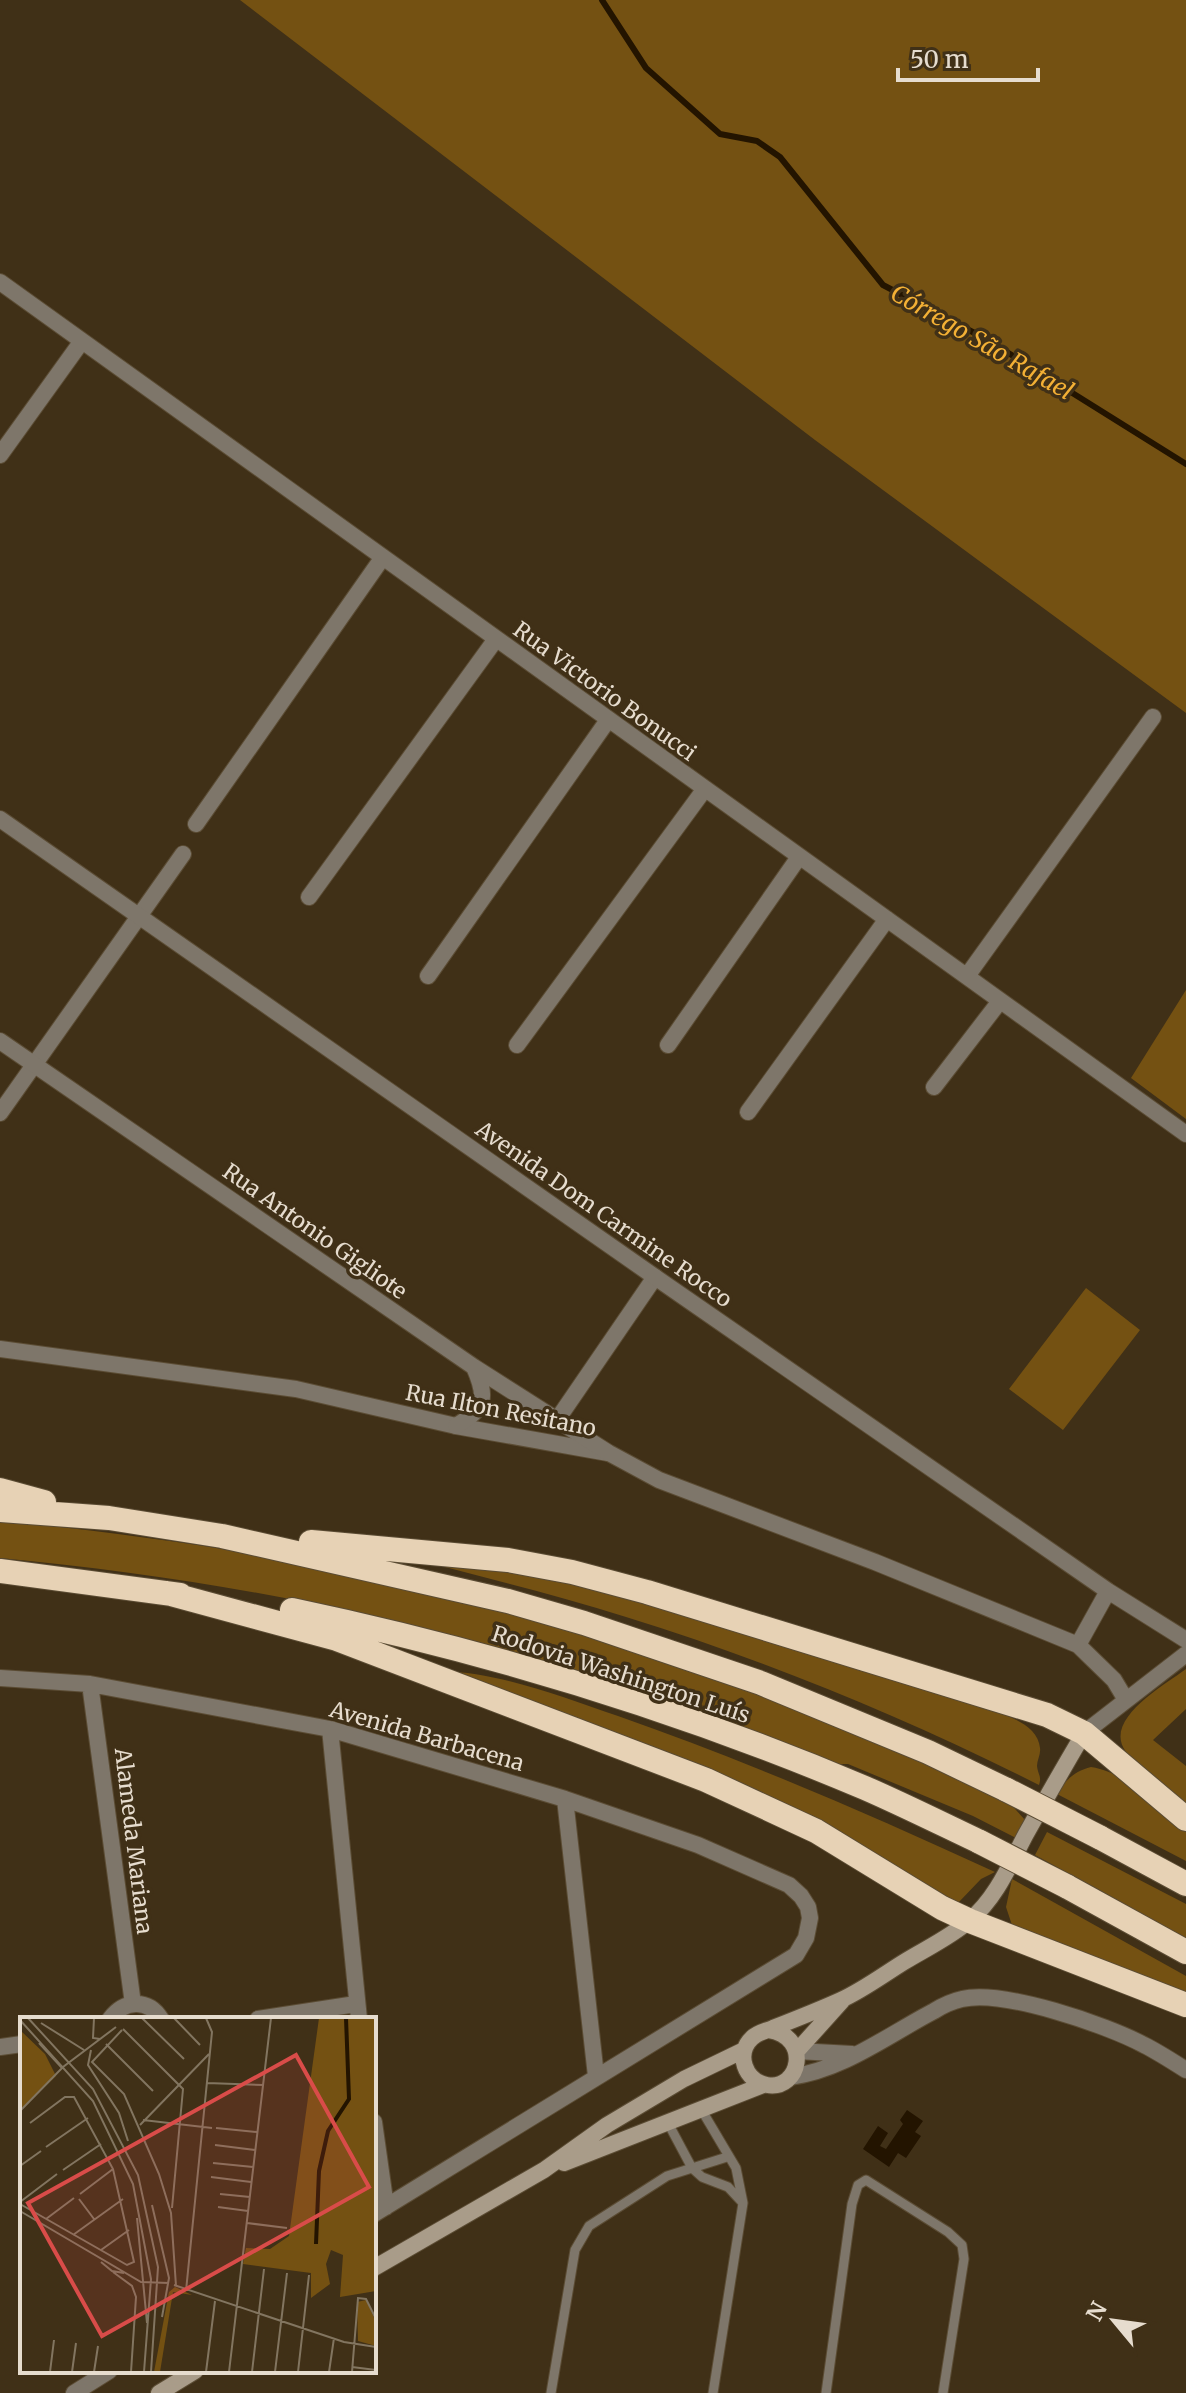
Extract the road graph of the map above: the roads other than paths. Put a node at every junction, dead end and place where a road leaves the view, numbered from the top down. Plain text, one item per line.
1 (0, 282) edge
2 (82, 341) junction
3 (0, 455) edge
4 (383, 557) junction
5 (496, 639) junction
6 (1153, 717) dead end
7 (608, 720) junction
8 (704, 790) junction
9 (0, 819) edge
10 (196, 824) dead end
11 (183, 854) dead end
12 (799, 857) junction
13 (309, 897) dead end
14 (139, 915) junction
15 (887, 919) junction
16 (428, 976) dead end
17 (967, 976) junction
18 (1000, 1001) junction
19 (0, 1041) edge
20 (517, 1045) dead end
21 (668, 1045) dead end
22 (35, 1065) junction
23 (934, 1087) dead end
24 (748, 1112) dead end
25 (0, 1113) edge
26 (1186, 1134) edge
27 (655, 1277) junction
28 (0, 1349) edge
29 (474, 1367) junction
30 (557, 1420) junction
31 (456, 1426) junction
32 (609, 1453) junction
33 (0, 1490) edge
34 (0, 1510) edge
35 (109, 1518) junction
36 (222, 1536) junction
37 (0, 1571) edge
38 (1108, 1591) junction
39 (167, 1593) junction
40 (1186, 1640) edge
41 (1078, 1645) junction
42 (1186, 1654) edge
43 (0, 1678) edge
44 (90, 1684) junction
45 (1126, 1700) junction
46 (330, 1729) junction
47 (1084, 1733) junction
48 (565, 1799) junction
49 (1186, 1819) edge
50 (1186, 1884) edge
51 (970, 1921) junction
52 (1186, 1952) edge
53 (844, 1998) junction
54 (133, 2004) junction
55 (1186, 2005) edge
56 (358, 2011) edge
57 (112, 2017) edge
58 (159, 2017) edge
59 (283, 2017) edge
60 (769, 2030) junction
61 (20, 2044) edge
62 (0, 2047) edge
63 (744, 2050) junction
64 (797, 2051) junction
65 (857, 2054) junction
66 (1186, 2070) edge
67 (596, 2076) junction
68 (790, 2077) junction
69 (684, 2079) junction
70 (763, 2085) junction
71 (701, 2109) junction
72 (668, 2123) junction
73 (376, 2152) edge
74 (727, 2157) junction
75 (692, 2168) junction
76 (544, 2170) junction
77 (743, 2203) junction
78 (380, 2211) edge
79 (376, 2267) edge
80 (106, 2373) edge
81 (192, 2373) edge
82 (74, 2393) edge
83 (159, 2393) edge
84 (551, 2393) edge
85 (713, 2393) edge
86 (826, 2393) edge
87 (943, 2393) edge

1 - 2 street, Rua Victorio Bonucci
2 - 3 street
2 - 4 street, Rua Victorio Bonucci
4 - 5 street, Rua Victorio Bonucci
4 - 10 street
5 - 7 street, Rua Victorio Bonucci
5 - 13 street
6 - 17 street
7 - 8 street, Rua Victorio Bonucci
7 - 16 street
8 - 12 street, Rua Victorio Bonucci
8 - 20 street
9 - 14 street, Avenida Dom Carmine Rocco
11 - 14 street
12 - 15 street, Rua Victorio Bonucci
12 - 21 street
14 - 22 street
14 - 27 street, Avenida Dom Carmine Rocco
15 - 17 street, Rua Victorio Bonucci
15 - 24 street
17 - 18 street, Rua Victorio Bonucci
18 - 23 street
18 - 26 street, Rua Victorio Bonucci
19 - 22 street, Rua Antonio Gigliote
22 - 25 street
22 - 29 street, Rua Antonio Gigliote
27 - 30 street
27 - 38 street, Avenida Dom Carmine Rocco
28 - 31 street, Rua Ilton Resitano
29 - 30 street, Rua Antonio Gigliote
29 - 31 street
30 - 32 street, Rua Antonio Gigliote
31 - 32 street, Rua Ilton Resitano
32 - 41 street, Rua Ilton Resitano
33 - 35 highway
34 - 35 highway, Rodovia Washington Luís
35 - 36 highway, Rodovia Washington Luís
36 - 47 highway
36 - 50 highway, Rodovia Washington Luís, bridge
37 - 39 highway, Rodovia Washington Luís
38 - 40 street, Avenida Dom Carmine Rocco
38 - 41 street
39 - 51 highway
39 - 52 highway, Rodovia Washington Luís, bridge
41 - 45 street, Rua Ilton Resitano
42 - 45 street
43 - 44 street, Avenida Barbacena
44 - 46 street, Avenida Barbacena
44 - 54 street, Alameda Mariana
45 - 47 street
46 - 48 street, Avenida Barbacena
46 - 56 street
47 - 49 highway
47 - 51 main road
48 - 67 street
48 - 67 street, Avenida Barbacena
51 - 53 main road
51 - 55 highway
53 - 60 main road
53 - 64 main road
54 - 57 street
54 - 58 street
56 - 59 street
60 - 63 main road
60 - 64 main road
61 - 62 street
63 - 69 main road
63 - 70 main road
64 - 65 street
64 - 68 main road
65 - 66 street
65 - 68 street
67 - 78 street
68 - 70 main road
69 - 72 main road
69 - 76 main road
70 - 71 main road
71 - 72 main road
71 - 74 lane
72 - 75 lane
72 - 76 main road
73 - 78 street
74 - 75 lane
74 - 77 lane
75 - 77 lane
75 - 84 lane
76 - 79 main road
77 - 85 lane
80 - 82 street
81 - 83 main road
86 - 87 lane

